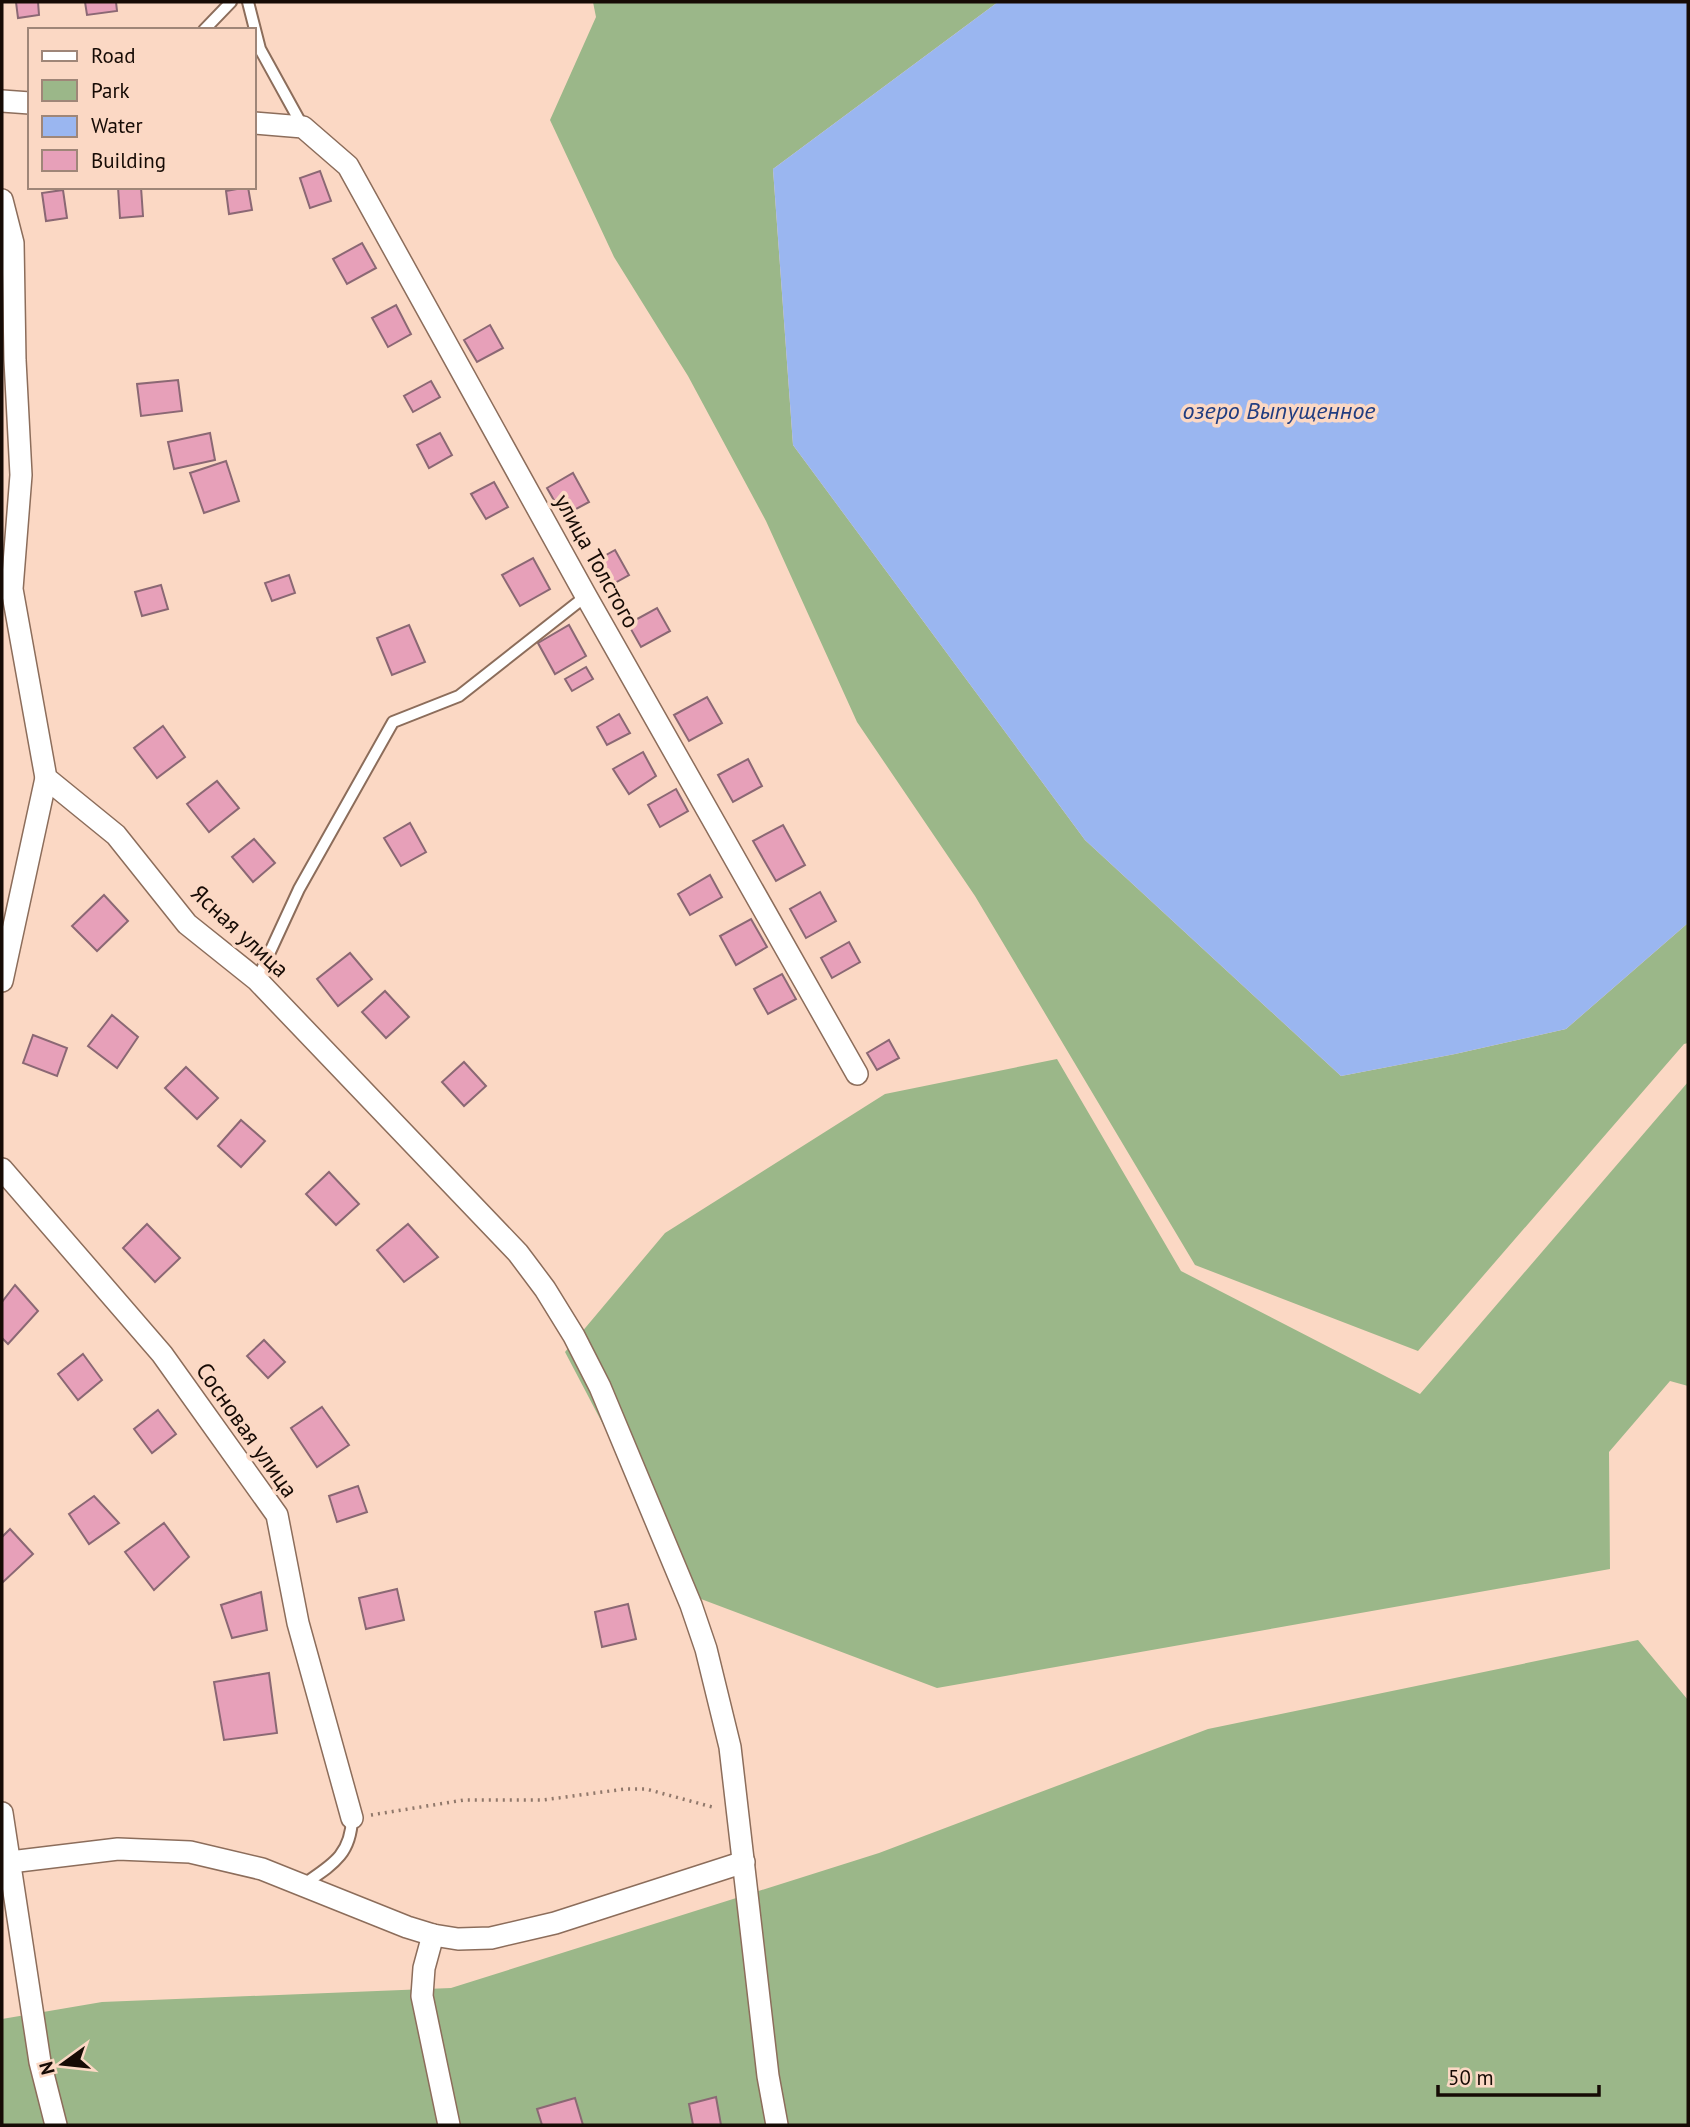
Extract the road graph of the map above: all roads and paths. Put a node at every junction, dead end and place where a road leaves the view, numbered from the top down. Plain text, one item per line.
1 (231, 2) edge
2 (248, 2) edge
3 (206, 28) edge
4 (255, 28) edge
5 (256, 33) edge
6 (2, 101) edge
7 (28, 103) edge
8 (256, 123) edge
9 (303, 127) junction
10 (2, 200) edge
11 (586, 596) junction
12 (8, 605) edge
13 (46, 778) junction
14 (257, 980) junction
15 (2, 981) edge
16 (857, 1074) dead end
17 (2, 1169) edge
18 (739, 1812) junction
19 (2, 1813) edge
20 (352, 1818) junction
21 (5, 1862) edge
22 (744, 1862) junction
23 (304, 1884) junction
24 (433, 1935) junction
25 (56, 2125) edge
26 (449, 2125) edge
27 (777, 2125) edge

1 - 3 lane
2 - 4 lane
5 - 9 lane
6 - 7 street
8 - 9 street
9 - 11 street, улица Толстого
10 - 12 street
11 - 14 lane
11 - 16 street, улица Толстого
12 - 13 street
13 - 14 street, Ясная улица
13 - 15 street
14 - 18 street, Ясная улица
17 - 20 street, Сосновая улица
18 - 20 path
18 - 22 street, Ясная улица
19 - 21 street
20 - 23 lane
21 - 23 street
21 - 25 street
22 - 24 street
22 - 27 street, Ясная улица
23 - 24 street
24 - 26 street

